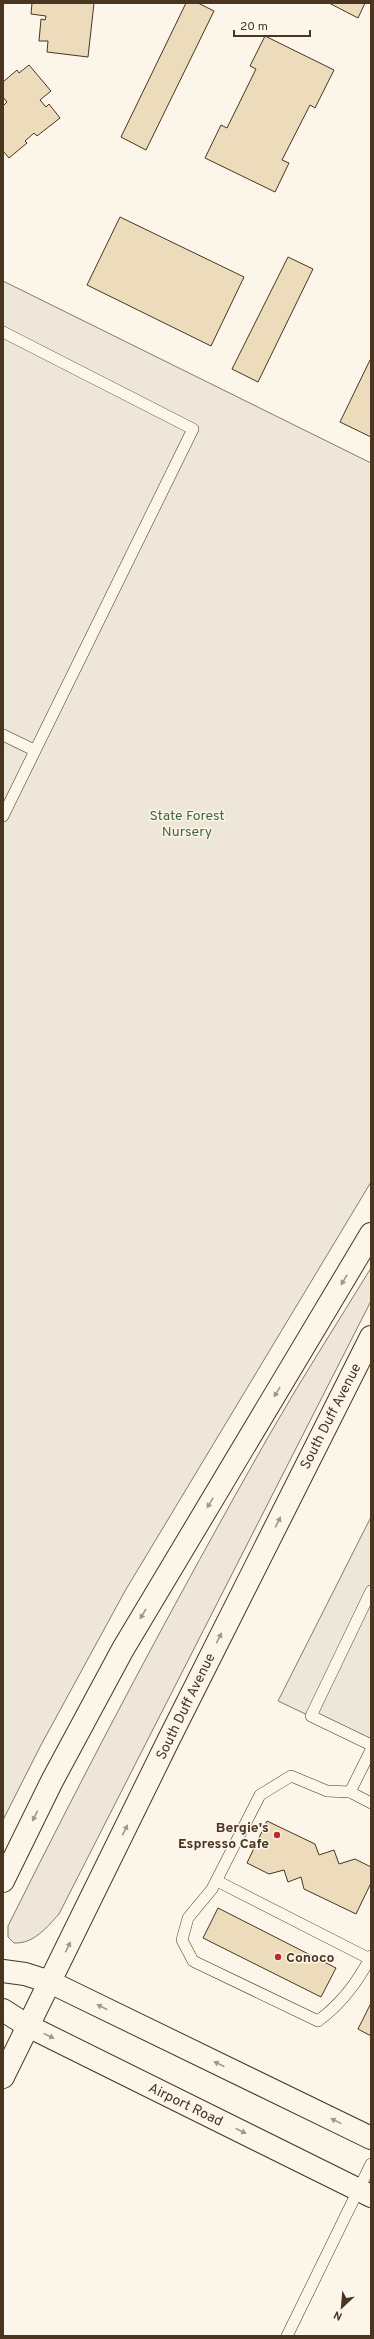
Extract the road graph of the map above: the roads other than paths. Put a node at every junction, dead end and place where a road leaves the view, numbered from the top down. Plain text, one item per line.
1 (3, 332) edge
2 (3, 735) edge
3 (34, 750) junction
4 (3, 816) edge
5 (371, 1234) edge
6 (371, 1336) edge
7 (371, 1591) edge
8 (371, 1745) edge
9 (371, 1750) edge
10 (350, 1792) junction
11 (371, 1803) edge
12 (3, 1881) edge
13 (216, 1881) junction
14 (370, 1958) edge
15 (3, 1971) edge
16 (50, 1982) junction
17 (3, 2010) edge
18 (28, 2026) junction
19 (3, 2077) edge
20 (371, 2138) edge
21 (371, 2164) edge
22 (364, 2193) edge
23 (287, 2336) edge

1 - 3 lane
2 - 3 lane
3 - 4 lane
5 -> 12 main road
16 -> 6 main road, South Duff Avenue
7 - 8 lane
9 - 10 lane
10 - 11 lane
10 - 13 lane
13 - 14 lane
13 - 14 lane
15 - 16 main road
16 - 18 main road, South Duff Avenue
20 -> 16 main road
17 - 18 main road, Airport Road
18 - 19 main road, South Duff Avenue
18 -> 22 main road, Airport Road
21 - 22 lane
22 - 23 lane

